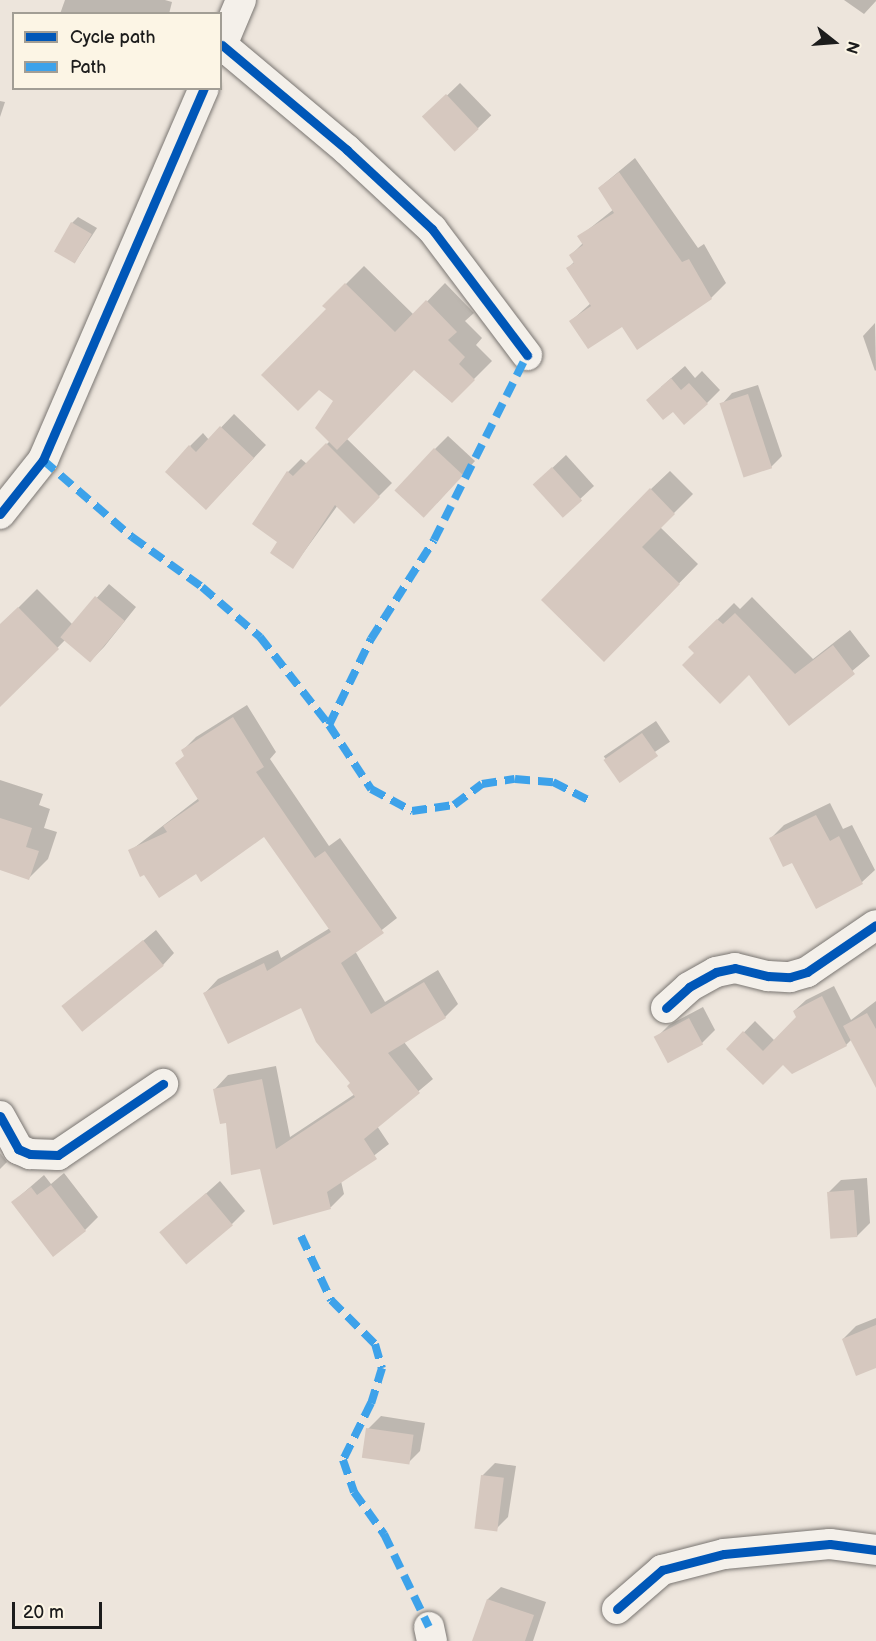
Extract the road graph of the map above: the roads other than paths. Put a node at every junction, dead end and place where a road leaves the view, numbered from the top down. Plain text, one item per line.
1 (241, 0) edge
2 (222, 45) edge
3 (222, 48) edge
4 (203, 90) edge
5 (527, 355) dead end
6 (0, 514) edge
7 (876, 925) edge
8 (666, 1008) dead end
9 (163, 1084) dead end
10 (0, 1116) edge
11 (876, 1550) edge
12 (617, 1610) dead end

1 - 2 street
3 - 5 street
4 - 6 street
7 - 8 street
9 - 10 street
11 - 12 street

